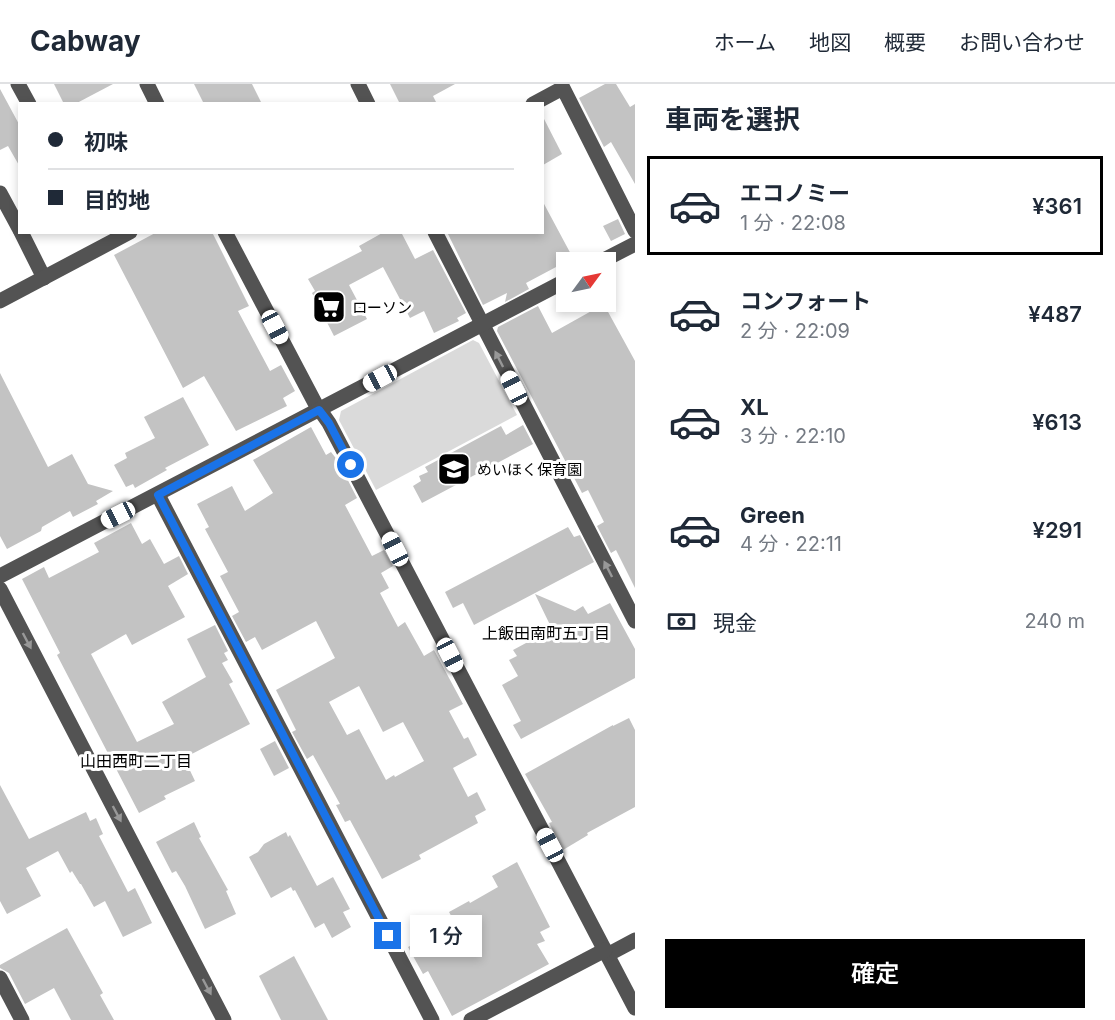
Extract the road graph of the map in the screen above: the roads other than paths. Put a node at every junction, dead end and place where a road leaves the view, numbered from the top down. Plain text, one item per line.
1 (18, 84) edge
2 (147, 84) edge
3 (358, 84) edge
4 (28, 102) edge
5 (156, 102) edge
6 (367, 102) edge
7 (537, 102) edge
8 (0, 193) edge
9 (18, 227) edge
10 (635, 231) edge
11 (22, 234) edge
12 (122, 234) edge
13 (226, 234) edge
14 (436, 234) edge
15 (102, 239) edge
16 (635, 244) edge
17 (616, 254) edge
18 (44, 278) junction
19 (556, 286) edge
20 (0, 301) edge
21 (482, 324) junction
22 (319, 410) junction
23 (158, 495) junction
24 (0, 576) edge
25 (0, 589) edge
26 (635, 621) edge
27 (635, 940) edge
28 (606, 952) junction
29 (0, 978) edge
30 (635, 1008) edge
31 (22, 1020) edge
32 (224, 1020) edge
33 (432, 1020) edge
34 (471, 1020) edge

1 - 4 street
2 - 5 street
3 - 6 street
7 - 10 street
8 - 9 street
11 - 18 street
12 - 15 street
13 - 22 street
14 - 21 street
15 - 18 street
16 - 17 street
18 - 20 street
19 - 21 street
21 - 22 street
26 -> 21 street
22 - 23 street
22 - 28 street
23 - 24 street
23 - 33 street
25 -> 32 street
27 - 28 street
28 - 30 street
28 - 34 street
29 - 31 street

